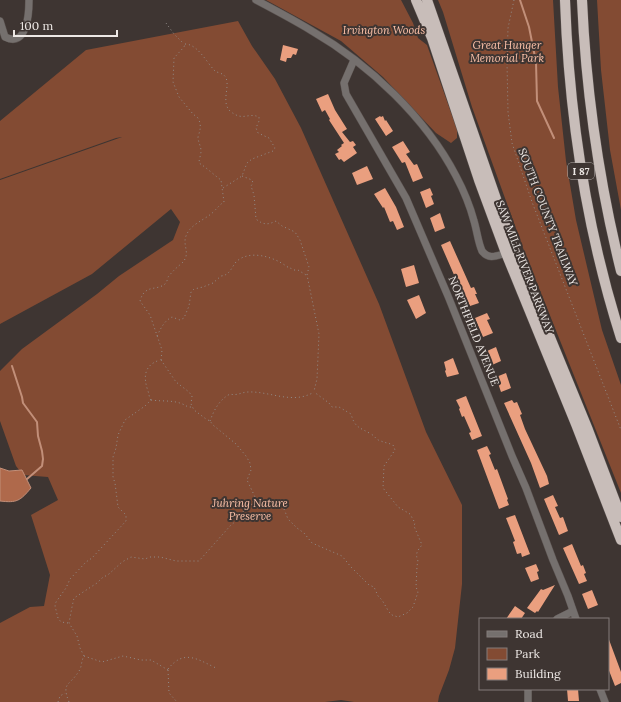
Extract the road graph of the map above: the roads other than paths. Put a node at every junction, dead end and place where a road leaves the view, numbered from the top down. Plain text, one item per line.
1 (29, 0) edge
2 (256, 0) edge
3 (416, 0) edge
4 (427, 0) edge
5 (565, 0) edge
6 (582, 0) edge
7 (0, 21) edge
8 (354, 60) junction
9 (506, 253) junction
10 (621, 271) edge
11 (621, 338) edge
12 (621, 517) edge
13 (621, 540) edge
14 (573, 611) junction
15 (559, 618) edge
16 (576, 618) edge
17 (528, 690) edge
18 (600, 690) edge
19 (528, 702) edge
20 (605, 702) edge

1 - 7 street
2 - 8 street
3 - 9 highway, SAW MILL RIVER PARKWAY
4 - 12 highway, SAW MILL RIVER PARKWAY
5 - 11 highway, I 87
6 - 10 highway, I 87
8 - 9 street
8 - 14 street, NORTHFIELD AVENUE
9 - 13 highway, SAW MILL RIVER PARKWAY
14 - 15 street
14 - 16 street, NORTHFIELD AVENUE
17 - 19 street
18 - 20 street

